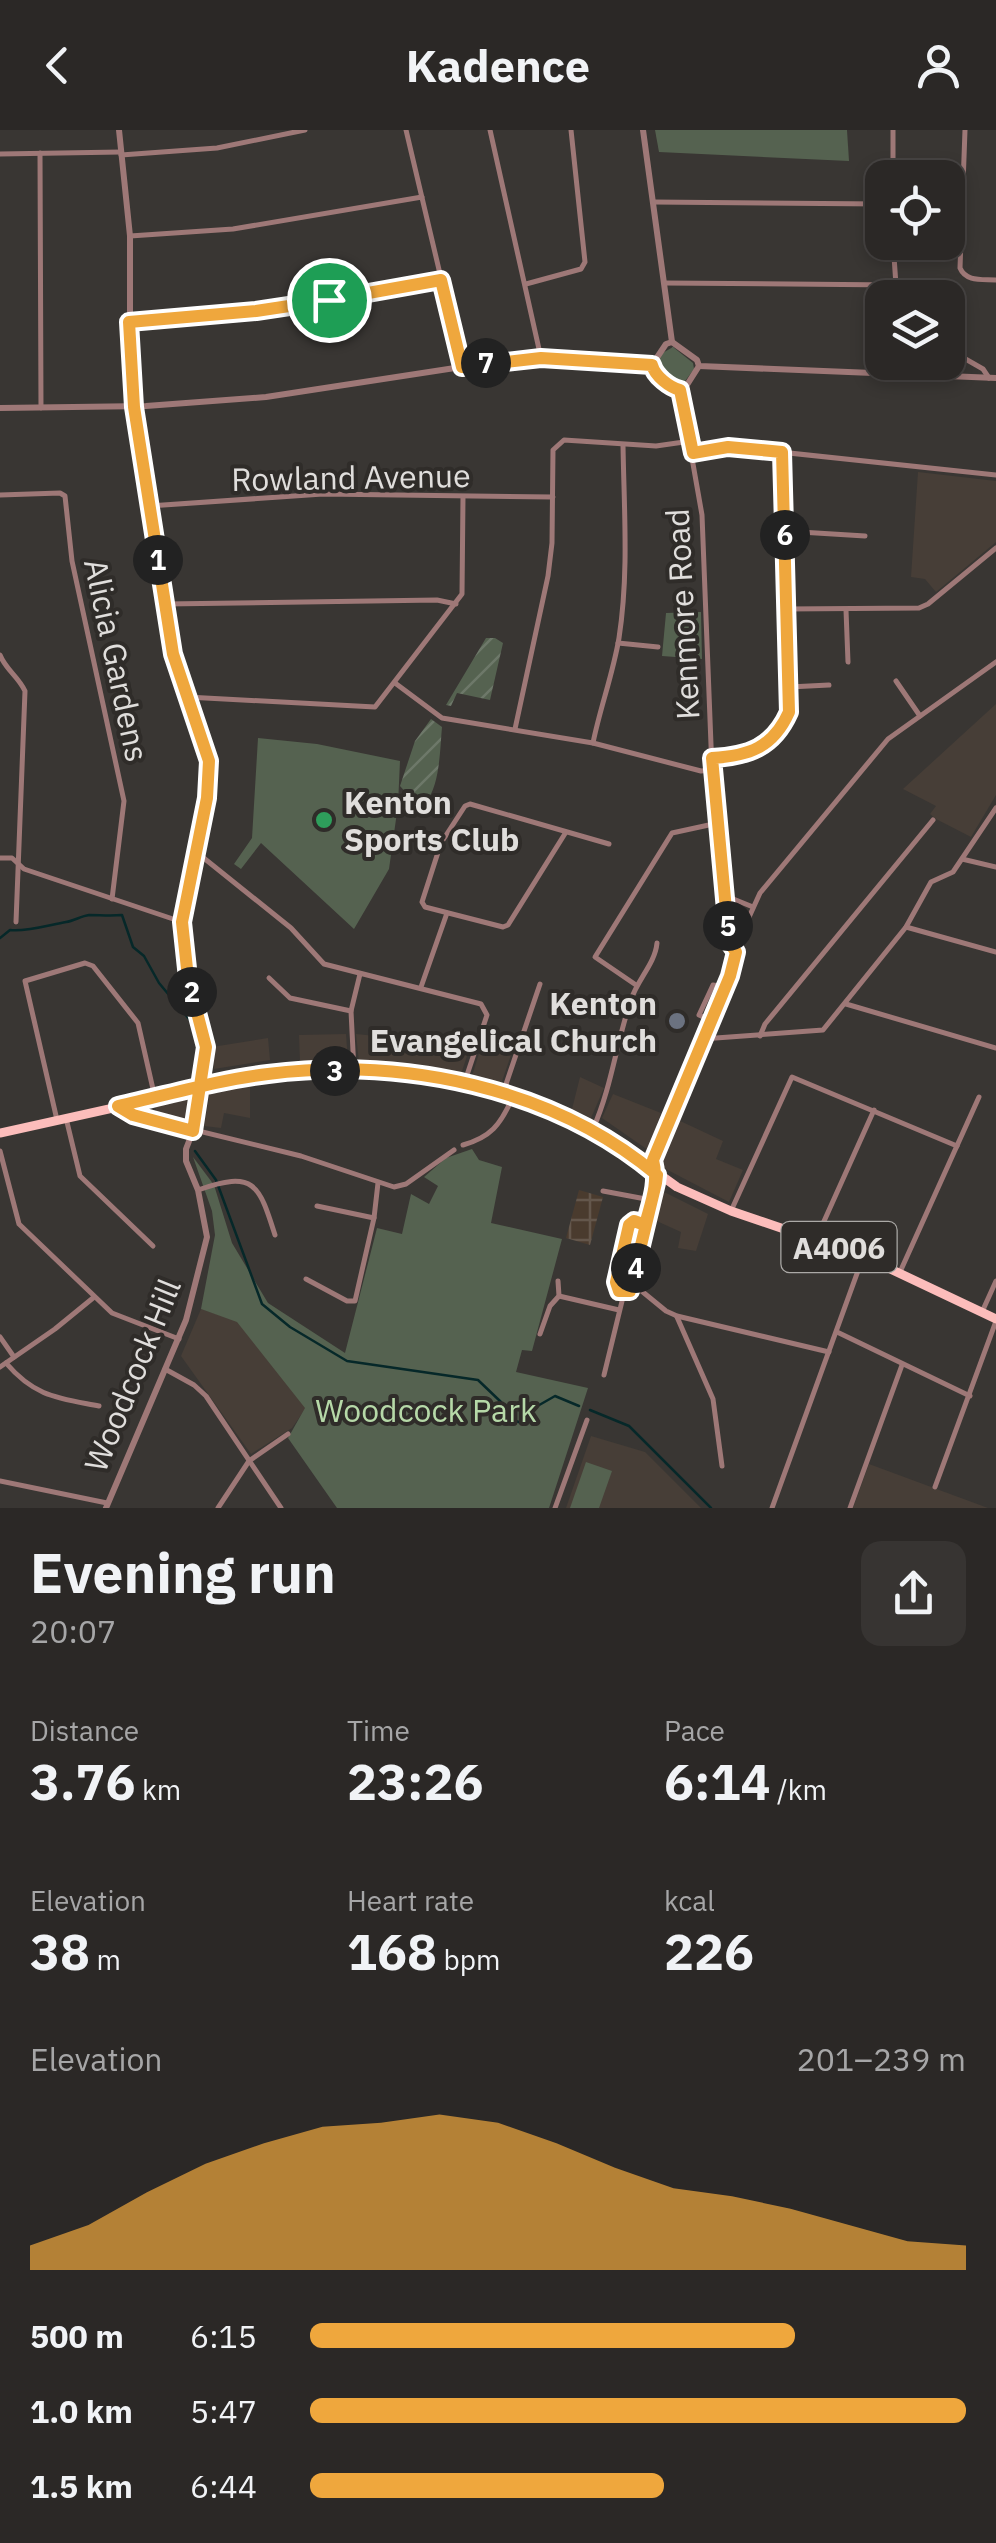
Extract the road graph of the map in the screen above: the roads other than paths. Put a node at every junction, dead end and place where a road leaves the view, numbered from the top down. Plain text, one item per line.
1 (119, 130) edge
2 (305, 130) edge
3 (406, 130) edge
4 (490, 130) edge
5 (571, 130) edge
6 (643, 130) edge
7 (893, 130) edge
8 (965, 130) edge
9 (40, 153) junction
10 (121, 153) junction
11 (0, 154) edge
12 (893, 160) edge
13 (422, 197) junction
14 (653, 202) junction
15 (865, 204) edge
16 (130, 236) junction
17 (441, 280) junction
18 (996, 280) edge
19 (664, 282) junction
20 (526, 284) junction
21 (865, 284) edge
22 (129, 322) junction
23 (672, 342) junction
24 (541, 358) junction
25 (967, 362) joint
26 (652, 365) junction
27 (699, 366) junction
28 (462, 367) junction
29 (965, 369) edge
30 (865, 372) edge
31 (965, 376) edge
32 (992, 378) edge
33 (680, 390) junction
34 (134, 407) junction
35 (0, 408) edge
36 (41, 408) junction
37 (691, 441) junction
38 (623, 444) junction
39 (782, 452) junction
40 (693, 453) junction
41 (996, 476) edge
42 (0, 495) edge
43 (463, 497) junction
44 (554, 497) junction
45 (149, 506) junction
46 (784, 531) junction
47 (866, 536) dead end
48 (996, 548) edge
49 (165, 604) junction
50 (457, 604) junction
51 (786, 609) junction
52 (846, 609) junction
53 (618, 644) junction
54 (658, 646) dead end
55 (0, 655) edge
56 (848, 662) dead end
57 (996, 662) edge
58 (896, 680) dead end
59 (395, 683) junction
60 (829, 685) dead end
61 (789, 686) junction
62 (187, 697) junction
63 (920, 716) junction
64 (515, 729) junction
65 (593, 744) junction
66 (712, 758) junction
67 (712, 770) junction
68 (996, 808) edge
69 (932, 820) dead end
70 (718, 823) junction
71 (566, 832) junction
72 (609, 844) dead end
73 (195, 851) junction
74 (0, 858) edge
75 (962, 860) junction
76 (19, 864) junction
77 (996, 867) edge
78 (726, 896) junction
79 (112, 899) junction
80 (753, 907) junction
81 (447, 913) junction
82 (16, 922) dead end
83 (182, 922) junction
84 (906, 927) junction
85 (657, 943) dead end
86 (736, 952) junction
87 (996, 952) edge
88 (360, 974) junction
89 (269, 978) dead end
90 (540, 984) dead end
91 (636, 986) junction
92 (725, 987) junction
93 (421, 988) junction
94 (846, 1004) junction
95 (351, 1011) junction
96 (710, 1020) junction
97 (760, 1036) junction
98 (702, 1041) junction
99 (996, 1048) edge
100 (354, 1071) junction
101 (464, 1084) junction
102 (202, 1086) junction
103 (508, 1095) junction
104 (979, 1097) dead end
105 (155, 1098) junction
106 (118, 1106) junction
107 (874, 1110) junction
108 (62, 1119) junction
109 (593, 1128) junction
110 (193, 1131) junction
111 (0, 1132) edge
112 (464, 1146) dead end
113 (957, 1146) junction
114 (454, 1150) dead end
115 (0, 1151) edge
116 (657, 1175) junction
117 (378, 1183) junction
118 (198, 1190) junction
119 (603, 1191) dead end
120 (651, 1200) junction
121 (316, 1206) dead end
122 (731, 1211) junction
123 (374, 1218) junction
124 (645, 1225) junction
125 (275, 1235) dead end
126 (816, 1239) junction
127 (153, 1246) dead end
128 (864, 1256) junction
129 (900, 1272) junction
130 (306, 1279) dead end
131 (558, 1281) dead end
132 (996, 1281) edge
133 (629, 1289) junction
134 (990, 1294) junction
135 (559, 1296) junction
136 (94, 1298) junction
137 (996, 1300) edge
138 (620, 1310) junction
139 (982, 1312) junction
140 (676, 1316) junction
141 (996, 1320) edge
142 (837, 1332) junction
143 (540, 1334) dead end
144 (0, 1337) edge
145 (179, 1339) junction
146 (829, 1352) junction
147 (14, 1357) junction
148 (902, 1365) junction
149 (3, 1366) edge
150 (166, 1369) junction
151 (604, 1375) dead end
152 (970, 1396) junction
153 (99, 1406) dead end
154 (587, 1420) dead end
155 (288, 1434) dead end
156 (249, 1462) junction
157 (722, 1466) dead end
158 (0, 1481) edge
159 (935, 1486) dead end
160 (106, 1506) edge
161 (218, 1508) edge
162 (281, 1508) edge
163 (556, 1508) edge
164 (772, 1508) edge
165 (850, 1508) edge

1 - 10 street, Woodcock Hill
2 - 10 street
3 - 13 street
4 - 20 street
5 - 20 street
6 - 14 street
7 - 12 street
8 - 18 street
9 - 10 street
9 - 11 street
9 - 36 street
10 - 16 street, Woodcock Hill
13 - 16 street
13 - 17 street
14 - 15 street
14 - 19 street
16 - 22 street, Woodcock Hill
17 - 22 street
17 - 28 street
19 - 21 street
19 - 23 street
20 - 24 street
22 - 34 street, Woodcock Hill
23 - 26 street
23 - 27 street
24 - 26 street
24 - 28 street
25 - 29 street
25 - 32 street
26 - 33 street
27 - 30 street
27 - 33 street
28 - 34 street
31 - 32 street
33 - 37 street, Kenmore Road
34 - 36 street
34 - 45 street, Woodcock Hill
35 - 36 street
37 - 38 street
37 - 40 street, Kenmore Road
38 - 44 street
38 - 53 street
39 - 40 street
39 - 41 street
39 - 46 street
40 - 66 street, Kenmore Road
42 - 79 street, Alicia Gardens
43 - 44 street, Rowland Avenue
43 - 45 street, Rowland Avenue
43 - 50 street
44 - 64 street
45 - 49 street, Woodcock Hill
46 - 47 street
46 - 51 street
48 - 52 street
49 - 50 street
49 - 62 street, Woodcock Hill
50 - 59 street
51 - 52 street
51 - 61 street
52 - 56 street
53 - 54 street
53 - 65 street
55 - 76 street
57 - 63 street
58 - 63 street
59 - 62 street
59 - 64 street
60 - 61 street
61 - 66 street
62 - 73 street, Woodcock Hill
63 - 80 street
64 - 65 street
65 - 67 street
66 - 67 street, Kenmore Road
67 - 70 street, Kenmore Road
68 - 75 street
69 - 97 street
70 - 78 street, Kenmore Road
70 - 91 street
71 - 72 street
71 - 81 street
71 - 81 street
73 - 83 street, Woodcock Hill
73 - 88 street
74 - 76 street
75 - 77 street
75 - 84 street
76 - 79 street
76 - 82 street
78 - 80 street
78 - 86 street, Kenmore Road
79 - 83 street
80 - 86 street
81 - 93 street
83 - 102 street, Woodcock Hill
84 - 87 street
84 - 94 street
85 - 91 street
86 - 92 street
88 - 93 street
88 - 95 street
89 - 95 street
90 - 103 street
91 - 109 street
92 - 96 street
92 - 96 street
93 - 101 street
94 - 97 street
94 - 99 street
95 - 100 street
96 - 98 street
97 - 98 street
98 - 116 street
100 - 101 main road, A4006
100 - 102 main road, A4006
101 - 103 main road, A4006
102 - 105 main road, A4006
102 - 110 street, Woodcock Hill
103 - 109 main road, A4006
103 - 112 street
104 - 113 street
105 - 106 main road, A4006
105 - 108 street
106 - 108 main road, A4006
106 - 110 street
107 - 113 street
107 - 122 street
107 - 126 street
108 - 111 main road, A4006
108 - 127 street
109 - 116 main road, A4006
110 - 117 street
110 - 118 street, Woodcock Hill
113 - 129 street
114 - 117 street
115 - 136 street
116 - 120 street
116 - 122 main road, A4006
117 - 123 street
118 - 125 street
118 - 145 street, Woodcock Hill
119 - 120 street
120 - 124 street
121 - 123 street
122 - 126 main road, A4006
123 - 130 street
124 - 133 street
124 - 133 street
126 - 128 main road, A4006
128 - 129 main road, A4006
128 - 142 street
129 - 139 main road, A4006
131 - 135 street
132 - 134 street
133 - 138 street
133 - 140 street
134 - 137 street
134 - 139 street
135 - 138 street
135 - 143 street
136 - 145 street
136 - 147 street
138 - 151 street
139 - 141 main road, A4006
140 - 146 street
140 - 157 street
141 - 152 street
142 - 146 street
142 - 148 street
144 - 147 street
145 - 150 street, Woodcock Hill
146 - 164 street
147 - 149 street
148 - 152 street
148 - 165 street
149 - 153 street
150 - 156 street
150 - 160 street, Woodcock Hill
152 - 159 street
154 - 163 street
155 - 156 street
156 - 161 street
156 - 162 street
158 - 160 street

